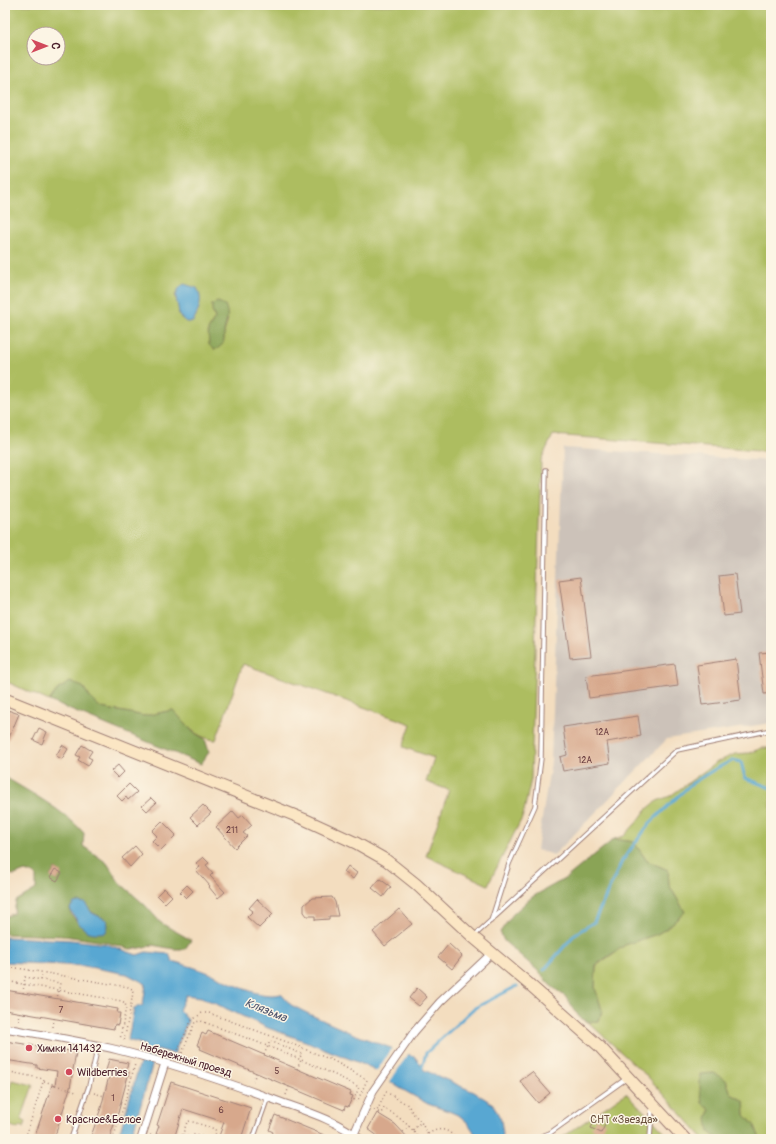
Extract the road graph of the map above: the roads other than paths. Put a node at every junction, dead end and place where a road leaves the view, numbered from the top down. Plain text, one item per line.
1 (546, 470) dead end
2 (5, 699) edge
3 (771, 730) edge
4 (491, 921) junction
5 (473, 937) junction
6 (492, 953) junction
7 (5, 1028) edge
8 (98, 1046) junction
9 (168, 1064) junction
10 (628, 1077) junction
11 (268, 1097) junction
12 (653, 1104) junction
13 (142, 1136) edge
14 (356, 1137) edge
15 (71, 1139) edge
16 (253, 1139) edge
17 (534, 1139) edge
18 (650, 1139) edge
19 (685, 1139) edge

1 - 4 lane
2 - 5 street
3 - 4 lane
4 - 5 lane
5 - 6 street
6 - 10 street
6 - 14 street
7 - 8 street, Набережный проезд
8 - 9 street, Набережный проезд
8 - 15 lane
9 - 11 street, Набережный проезд
9 - 13 street
10 - 12 street
10 - 17 lane
11 - 14 street, Набережный проезд
11 - 16 lane
12 - 18 lane
12 - 19 street

